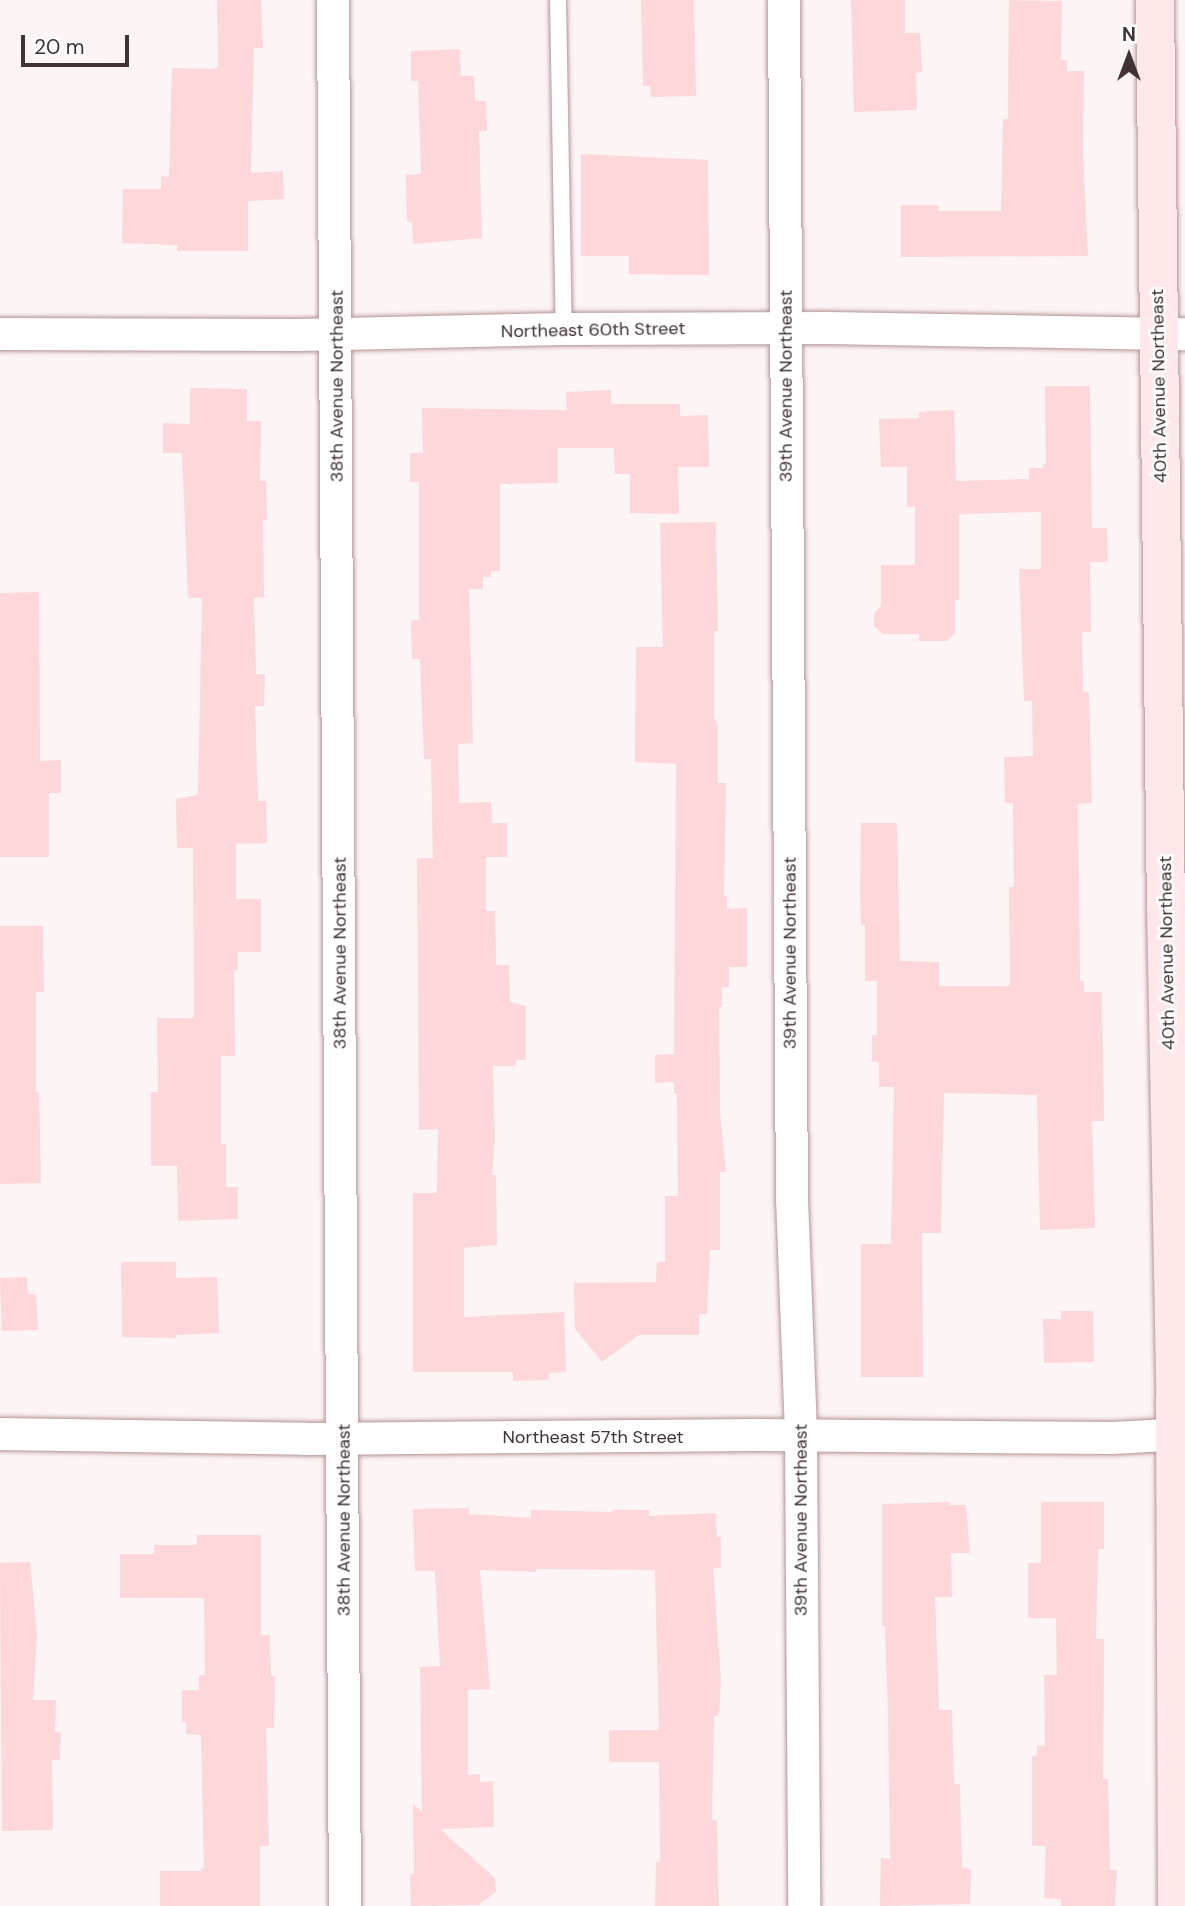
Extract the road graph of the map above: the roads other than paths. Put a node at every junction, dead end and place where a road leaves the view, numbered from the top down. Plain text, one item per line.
1 (332, 0) edge
2 (558, 0) edge
3 (784, 0) edge
4 (1155, 0) edge
5 (786, 328) junction
6 (564, 329) junction
7 (0, 334) edge
8 (1172, 334) edge
9 (337, 335) junction
10 (1175, 907) edge
11 (0, 1434) edge
12 (801, 1435) junction
13 (1180, 1435) edge
14 (344, 1438) junction
15 (345, 1906) edge
16 (804, 1906) edge
17 (1177, 1906) edge

1 - 9 street, 38th Avenue Northeast
2 - 6 lane
3 - 5 street, 39th Avenue Northeast
4 - 8 street, 40th Avenue Northeast
5 - 6 street, Northeast 60th Street
5 - 8 street, Northeast 60th Street
5 - 12 street, 39th Avenue Northeast
6 - 9 street, Northeast 60th Street
7 - 9 street, Northeast 60th Street
8 - 10 street, 40th Avenue Northeast
9 - 14 street, 38th Avenue Northeast
10 - 13 street, 40th Avenue Northeast
11 - 14 street, Northeast 57th Street
12 - 13 street, Northeast 57th Street
12 - 14 street, Northeast 57th Street
12 - 16 street, 39th Avenue Northeast
13 - 17 street, 40th Avenue Northeast
14 - 15 street, 38th Avenue Northeast

